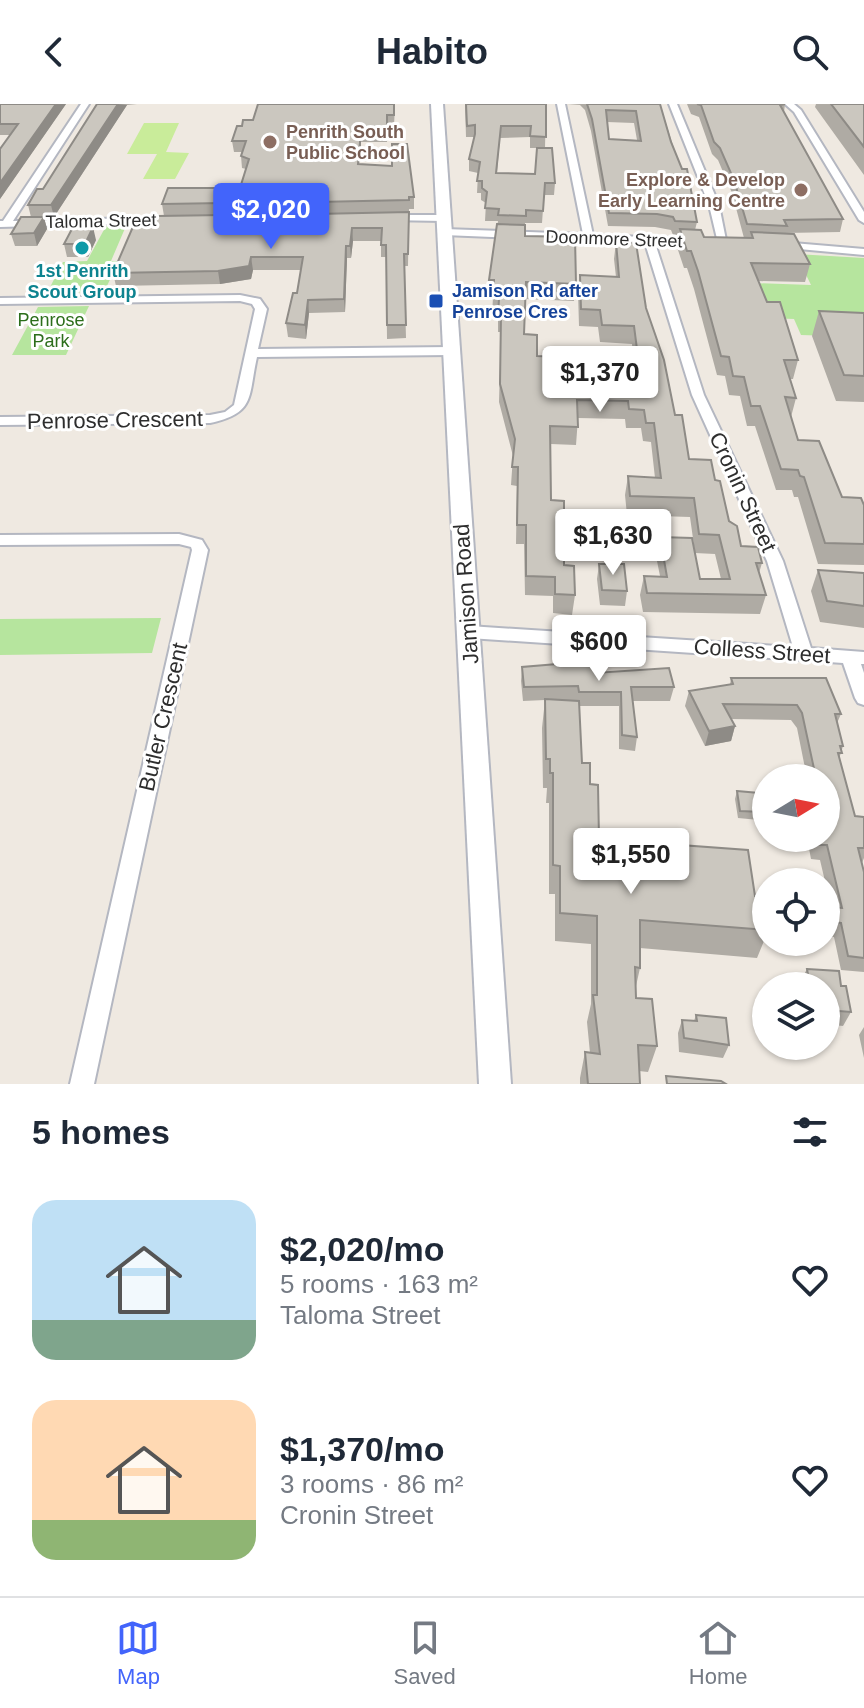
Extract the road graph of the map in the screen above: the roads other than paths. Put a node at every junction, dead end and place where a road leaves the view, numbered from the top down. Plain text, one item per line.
1 (85, 104) edge
2 (437, 104) edge
3 (561, 104) edge
4 (673, 104) edge
5 (795, 106) edge
6 (379, 218) edge
7 (242, 219) edge
8 (349, 219) edge
9 (197, 220) edge
10 (864, 220) edge
11 (3, 224) edge
12 (443, 225) junction
13 (589, 238) junction
14 (649, 240) junction
15 (723, 243) junction
16 (739, 244) edge
17 (770, 245) edge
18 (864, 245) edge
19 (833, 247) junction
20 (864, 252) edge
21 (265, 291) dead end
22 (253, 299) junction
23 (0, 301) edge
24 (451, 351) junction
25 (251, 353) junction
26 (229, 415) junction
27 (0, 421) edge
28 (237, 428) dead end
29 (3, 540) edge
30 (0, 556) edge
31 (469, 632) junction
32 (804, 654) junction
33 (857, 658) edge
34 (864, 698) edge
35 (82, 1084) edge
36 (495, 1084) edge

1 - 11 street
2 - 12 main road, Jamison Road
3 - 13 street
4 - 15 street
5 - 10 street
6 - 12 street
7 - 8 street
9 - 11 street, Taloma Street
12 - 13 street, Doonmore Street
12 - 24 main road, Jamison Road
13 - 14 street, Doonmore Street
14 - 15 street, Doonmore Street
14 - 32 street, Cronin Street
15 - 16 street, Doonmore Street
17 - 19 street
18 - 19 street
19 - 20 street
21 - 22 street
22 - 23 street
22 - 25 street, Penrose Crescent
24 - 25 street
24 - 31 main road, Jamison Road
25 - 26 street, Penrose Crescent
26 - 27 street, Penrose Crescent
26 - 28 street, Penrose Crescent
29 - 30 street
29 - 35 street, Butler Crescent
31 - 32 street, Colless Street
31 - 36 main road, Jamison Road
32 - 33 street, Colless Street
33 - 34 street

